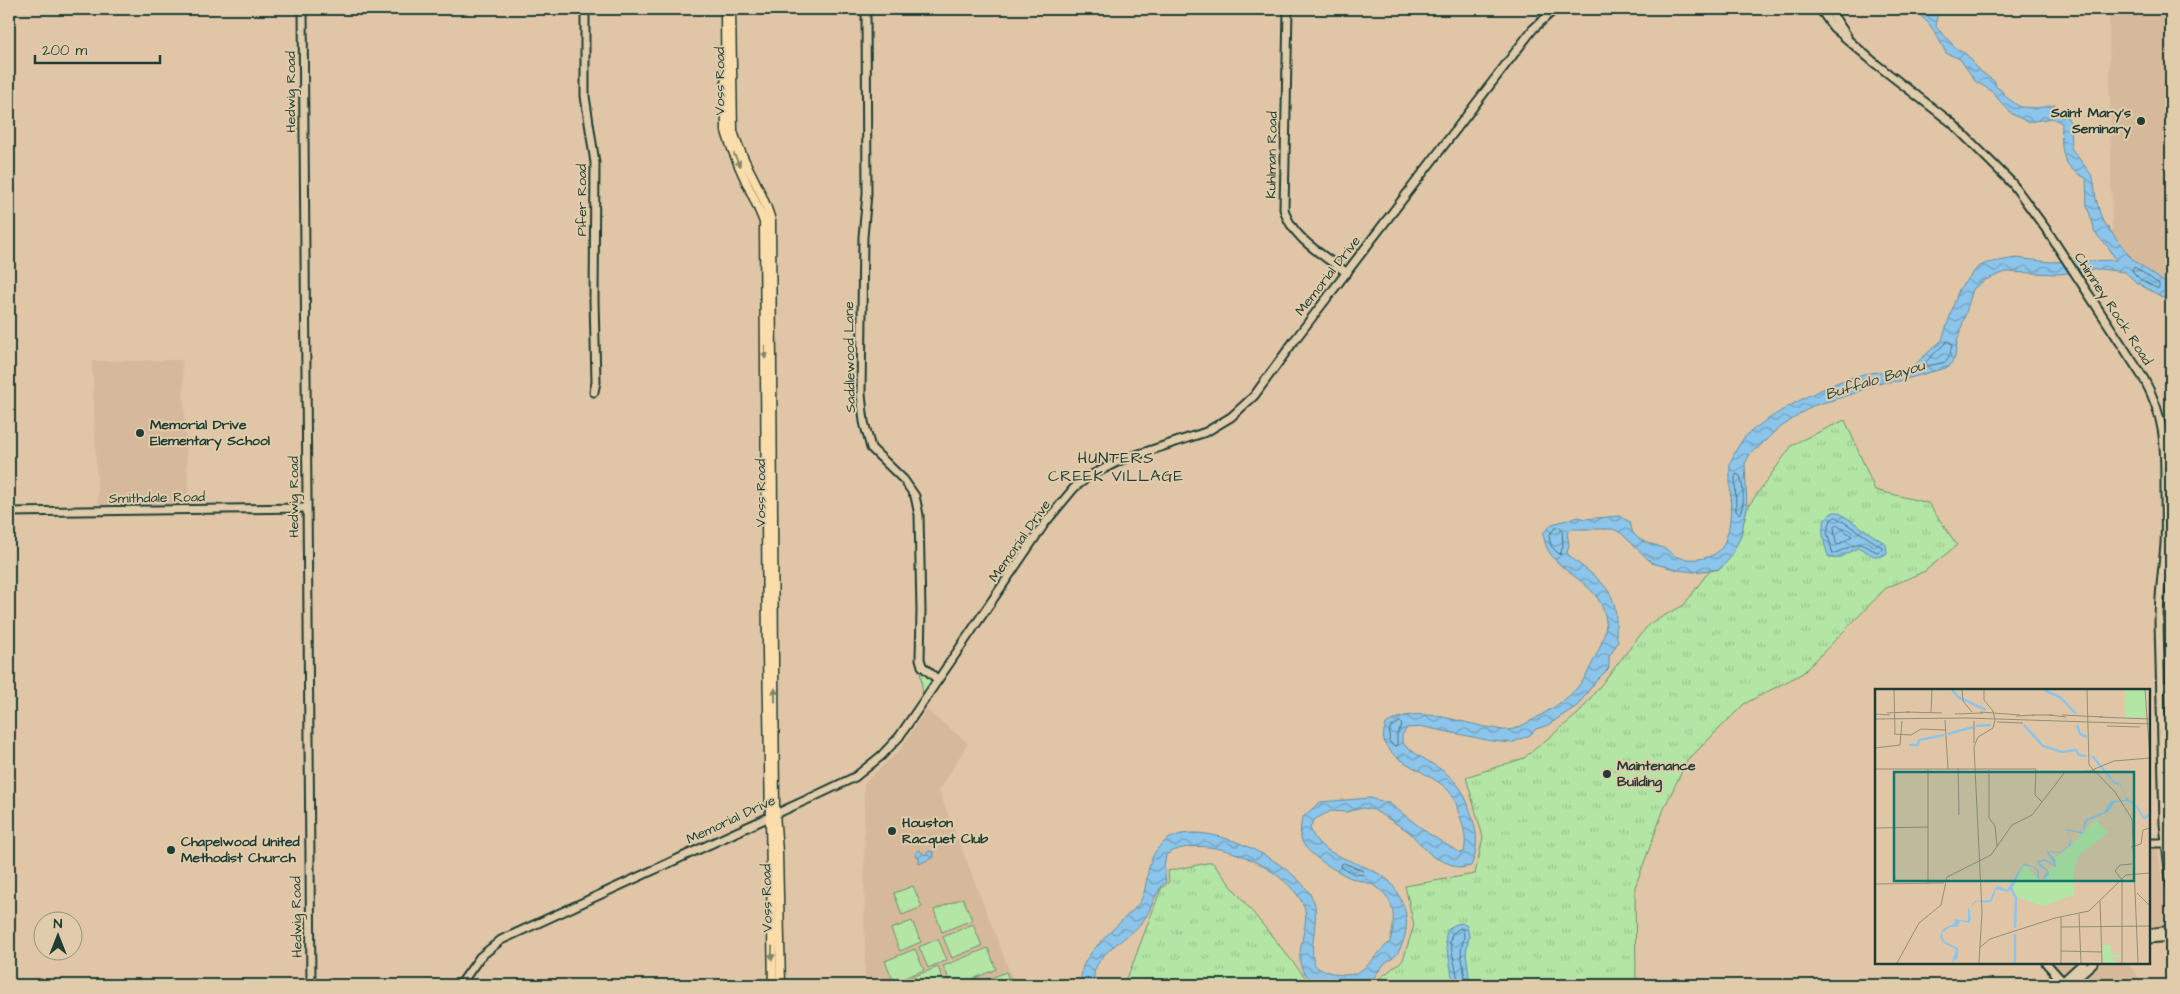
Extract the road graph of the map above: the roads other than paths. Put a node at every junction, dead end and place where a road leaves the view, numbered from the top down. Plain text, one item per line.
1 (303, 9) edge
2 (585, 9) edge
3 (725, 9) edge
4 (732, 9) edge
5 (866, 9) edge
6 (1288, 9) edge
7 (1555, 9) edge
8 (1820, 9) edge
9 (1829, 9) edge
10 (1848, 39) junction
11 (768, 233) junction
12 (1347, 273) junction
13 (594, 392) dead end
14 (306, 508) junction
15 (9, 512) edge
16 (937, 679) junction
17 (2160, 686) junction
18 (2171, 686) edge
19 (772, 815) junction
20 (2165, 843) junction
21 (2150, 844) edge
22 (2171, 888) edge
23 (2171, 930) edge
24 (2150, 933) edge
25 (2171, 937) edge
26 (2150, 939) edge
27 (2047, 964) edge
28 (2082, 964) edge
29 (2092, 964) edge
30 (776, 973) junction
31 (2064, 984) edge
32 (310, 985) edge
33 (460, 985) edge
34 (772, 985) edge
35 (781, 985) edge

1 - 14 street, Hedwig Road
2 - 13 street, Pifer Road
3 -> 11 main road, Voss Road
4 - 11 main road, Voss Road
5 - 16 street, Saddlewood Lane
6 - 12 street, Kuhlman Road
7 - 12 street, Memorial Drive
8 - 10 street, Chimney Rock Road
9 - 10 street, Chimney Rock Road
10 - 17 street, Chimney Rock Road
11 - 19 main road, Voss Road
12 - 16 street, Memorial Drive
14 - 15 street, Smithdale Road
14 - 32 street, Hedwig Road
16 - 19 street, Memorial Drive
17 - 18 street
17 - 20 street, Chimney Rock Road
19 - 30 main road, Voss Road
19 - 33 street, Memorial Drive
20 - 21 street
20 - 22 street, Chimney Rock Road
23 - 24 street
25 - 26 street
27 - 31 street
28 - 31 street
29 - 31 street
30 - 34 main road, Voss Road
30 - 35 main road, Voss Road

